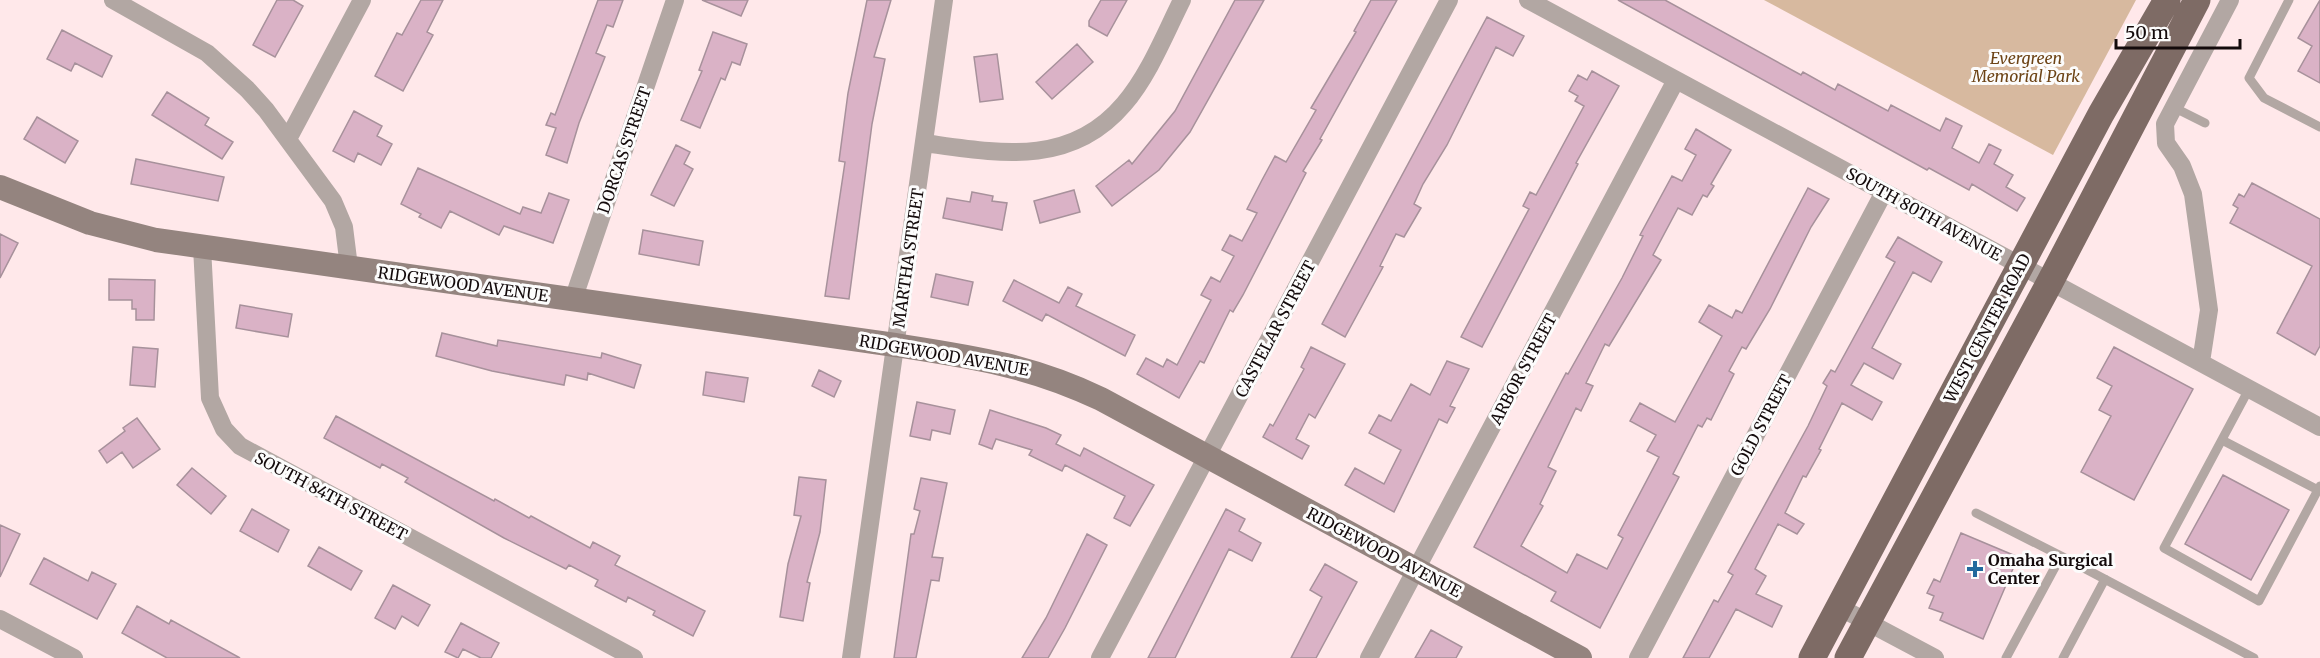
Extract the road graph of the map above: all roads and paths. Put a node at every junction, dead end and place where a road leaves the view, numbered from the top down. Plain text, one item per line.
1 (113, 0) edge
2 (362, 0) edge
3 (675, 0) edge
4 (944, 0) edge
5 (1182, 0) edge
6 (1449, 0) edge
7 (1528, 0) edge
8 (2167, 0) edge
9 (2197, 0) edge
10 (2230, 0) edge
11 (2289, 0) edge
12 (1676, 80) junction
13 (2174, 107) junction
14 (2205, 123) dead end
15 (2320, 127) edge
16 (288, 139) junction
17 (924, 143) junction
18 (0, 187) edge
19 (1884, 192) junction
20 (202, 247) junction
21 (2020, 266) junction
22 (349, 267) junction
23 (2050, 282) junction
24 (573, 300) junction
25 (895, 345) junction
26 (2201, 362) junction
27 (2249, 389) junction
28 (2320, 427) edge
29 (2222, 440) junction
30 (1207, 457) junction
31 (2319, 488) edge
32 (1976, 513) dead end
33 (2061, 556) junction
34 (1417, 569) junction
35 (2105, 579) junction
36 (1839, 607) junction
37 (0, 619) edge
38 (1867, 622) junction
39 (74, 658) edge
40 (634, 658) edge
41 (851, 658) edge
42 (1100, 658) edge
43 (1369, 658) edge
44 (1580, 658) edge
45 (1638, 658) edge
46 (1812, 658) edge
47 (1848, 658) edge
48 (1935, 658) edge
49 (2006, 658) edge
50 (2063, 658) edge
51 (2254, 658) edge

1 - 16 street
2 - 16 street
3 - 24 street, DORCAS STREET
4 - 17 street, MARTHA STREET
5 - 17 street
6 - 30 street, CASTELAR STREET
7 - 12 street, SOUTH 80TH AVENUE
8 - 21 main road, WEST CENTER ROAD
9 - 23 main road, WEST CENTER ROAD
10 - 13 street
11 - 15 lane
12 - 19 street, SOUTH 80TH AVENUE
12 - 34 street, ARBOR STREET
13 - 14 lane
13 - 26 street
16 - 22 street
17 - 25 street, MARTHA STREET
18 - 20 main road
19 - 21 street, SOUTH 80TH AVENUE
19 - 45 street, GOLD STREET
20 - 22 main road, RIDGEWOOD AVENUE
20 - 40 street, SOUTH 84TH STREET
21 - 23 street, SOUTH 80TH AVENUE
21 - 36 main road, WEST CENTER ROAD
22 - 24 main road, RIDGEWOOD AVENUE
23 - 26 street, SOUTH 80TH AVENUE
23 - 38 main road, WEST CENTER ROAD
24 - 25 main road, RIDGEWOOD AVENUE
25 - 30 main road, RIDGEWOOD AVENUE
25 - 41 street, MARTHA STREET
26 - 27 street, SOUTH 80TH AVENUE
27 - 28 street, SOUTH 80TH AVENUE
27 - 29 lane
29 - 31 lane
29 - 31 lane
30 - 34 main road, RIDGEWOOD AVENUE
30 - 42 street, CASTELAR STREET
32 - 33 lane
33 - 35 lane
33 - 49 lane
34 - 43 street, ARBOR STREET
34 - 44 main road, RIDGEWOOD AVENUE
35 - 50 lane
35 - 51 lane
36 - 38 street
36 - 46 main road, WEST CENTER ROAD
37 - 39 street
38 - 47 main road, WEST CENTER ROAD
38 - 48 street

